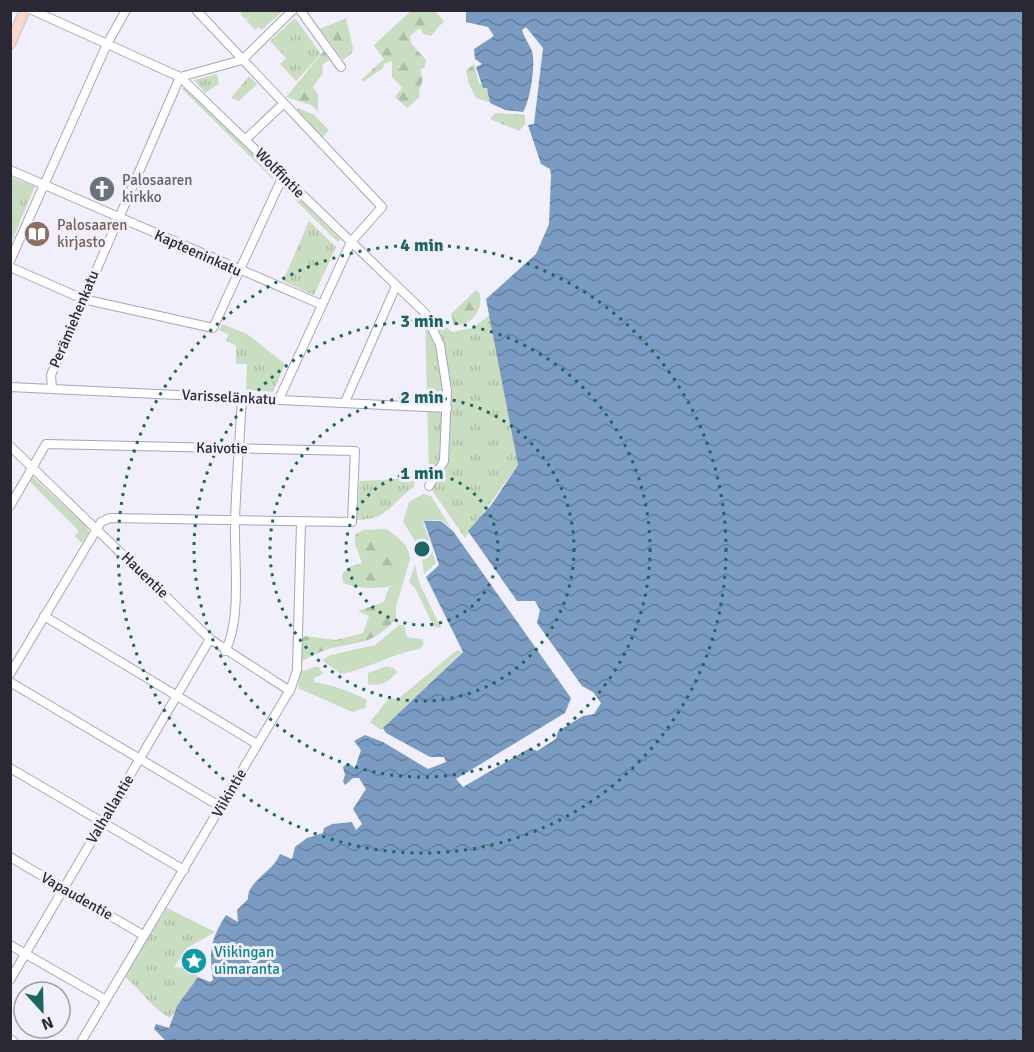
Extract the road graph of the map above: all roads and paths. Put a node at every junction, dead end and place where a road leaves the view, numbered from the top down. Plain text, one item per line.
1 (25, 10) edge
2 (32, 10) edge
3 (126, 10) edge
4 (196, 10) edge
5 (293, 10) edge
6 (300, 10) edge
7 (10, 44) edge
8 (107, 44) junction
9 (242, 60) junction
10 (341, 67) dead end
11 (180, 77) junction
12 (284, 103) junction
13 (246, 139) junction
14 (10, 170) edge
15 (283, 176) junction
16 (44, 184) junction
17 (117, 217) junction
18 (351, 242) junction
19 (10, 261) edge
20 (10, 267) edge
21 (239, 271) junction
22 (396, 286) junction
23 (82, 299) junction
24 (320, 304) junction
25 (10, 387) edge
26 (52, 389) junction
27 (242, 397) junction
28 (279, 399) junction
29 (345, 402) junction
30 (447, 408) junction
31 (10, 446) edge
32 (239, 448) junction
33 (32, 467) junction
34 (429, 486) dead end
35 (10, 506) edge
36 (235, 522) junction
37 (300, 523) junction
38 (96, 529) junction
39 (44, 616) junction
40 (210, 639) junction
41 (225, 651) junction
42 (10, 674) edge
43 (10, 682) edge
44 (290, 691) junction
45 (177, 694) junction
46 (257, 744) junction
47 (140, 758) junction
48 (10, 768) edge
49 (221, 807) junction
50 (103, 822) junction
51 (10, 856) edge
52 (184, 870) junction
53 (63, 888) junction
54 (143, 935) junction
55 (10, 945) edge
56 (26, 954) junction
57 (10, 980) edge
58 (106, 1000) junction
59 (81, 1041) edge

1 - 7 main road
2 - 8 street, Wolffintie
3 - 8 street
4 - 9 street
5 - 9 street
6 - 10 street
8 - 11 street, Wolffintie
8 - 16 street
9 - 11 street
9 - 12 street
11 - 13 street, Wolffintie
11 - 17 street, Perämiehenkatu
12 - 13 street
12 - 18 street
13 - 15 street, Wolffintie
14 - 16 street, Kapteeninkatu
15 - 18 street, Wolffintie
15 - 21 street
16 - 17 street, Kapteeninkatu
16 - 19 street
17 - 21 street, Kapteeninkatu
17 - 23 street, Perämiehenkatu
18 - 22 street, Wolffintie
18 - 24 street
20 - 23 street
21 - 23 street
21 - 24 street, Kapteeninkatu
22 - 29 street
22 - 30 street, Wolffintie
23 - 26 street, Perämiehenkatu
24 - 28 street
25 - 26 street, Varisselänkatu
26 - 27 street, Varisselänkatu
27 - 28 street, Varisselänkatu
27 - 32 street
28 - 29 street, Varisselänkatu
29 - 30 street, Varisselänkatu
30 - 34 street, Wolffintie
31 - 33 street, Hauentie
32 - 33 street, Kaivotie
32 - 36 street
32 - 37 street, Kaivotie
33 - 35 street
33 - 38 street, Hauentie
36 - 37 street
36 - 38 street
36 - 41 street
37 - 44 street, Viikintie
38 - 39 street
38 - 40 street, Hauentie
39 - 42 street
39 - 45 street
40 - 41 street, Hauentie
40 - 45 street, Valhallantie
41 - 44 street, Hauentie
43 - 47 street
44 - 46 street, Viikintie
45 - 46 street
45 - 47 street, Valhallantie
46 - 49 street, Viikintie
47 - 49 street
47 - 50 street, Valhallantie
48 - 50 street
49 - 52 street, Viikintie
50 - 52 street
50 - 53 street, Valhallantie
51 - 53 street, Vapaudentie
52 - 54 street, Viikintie
53 - 54 street, Vapaudentie
53 - 56 street, Valhallantie
54 - 58 street, Viikintie
55 - 56 street
56 - 57 street, Valhallantie
56 - 58 street
58 - 59 street, Viikintie

